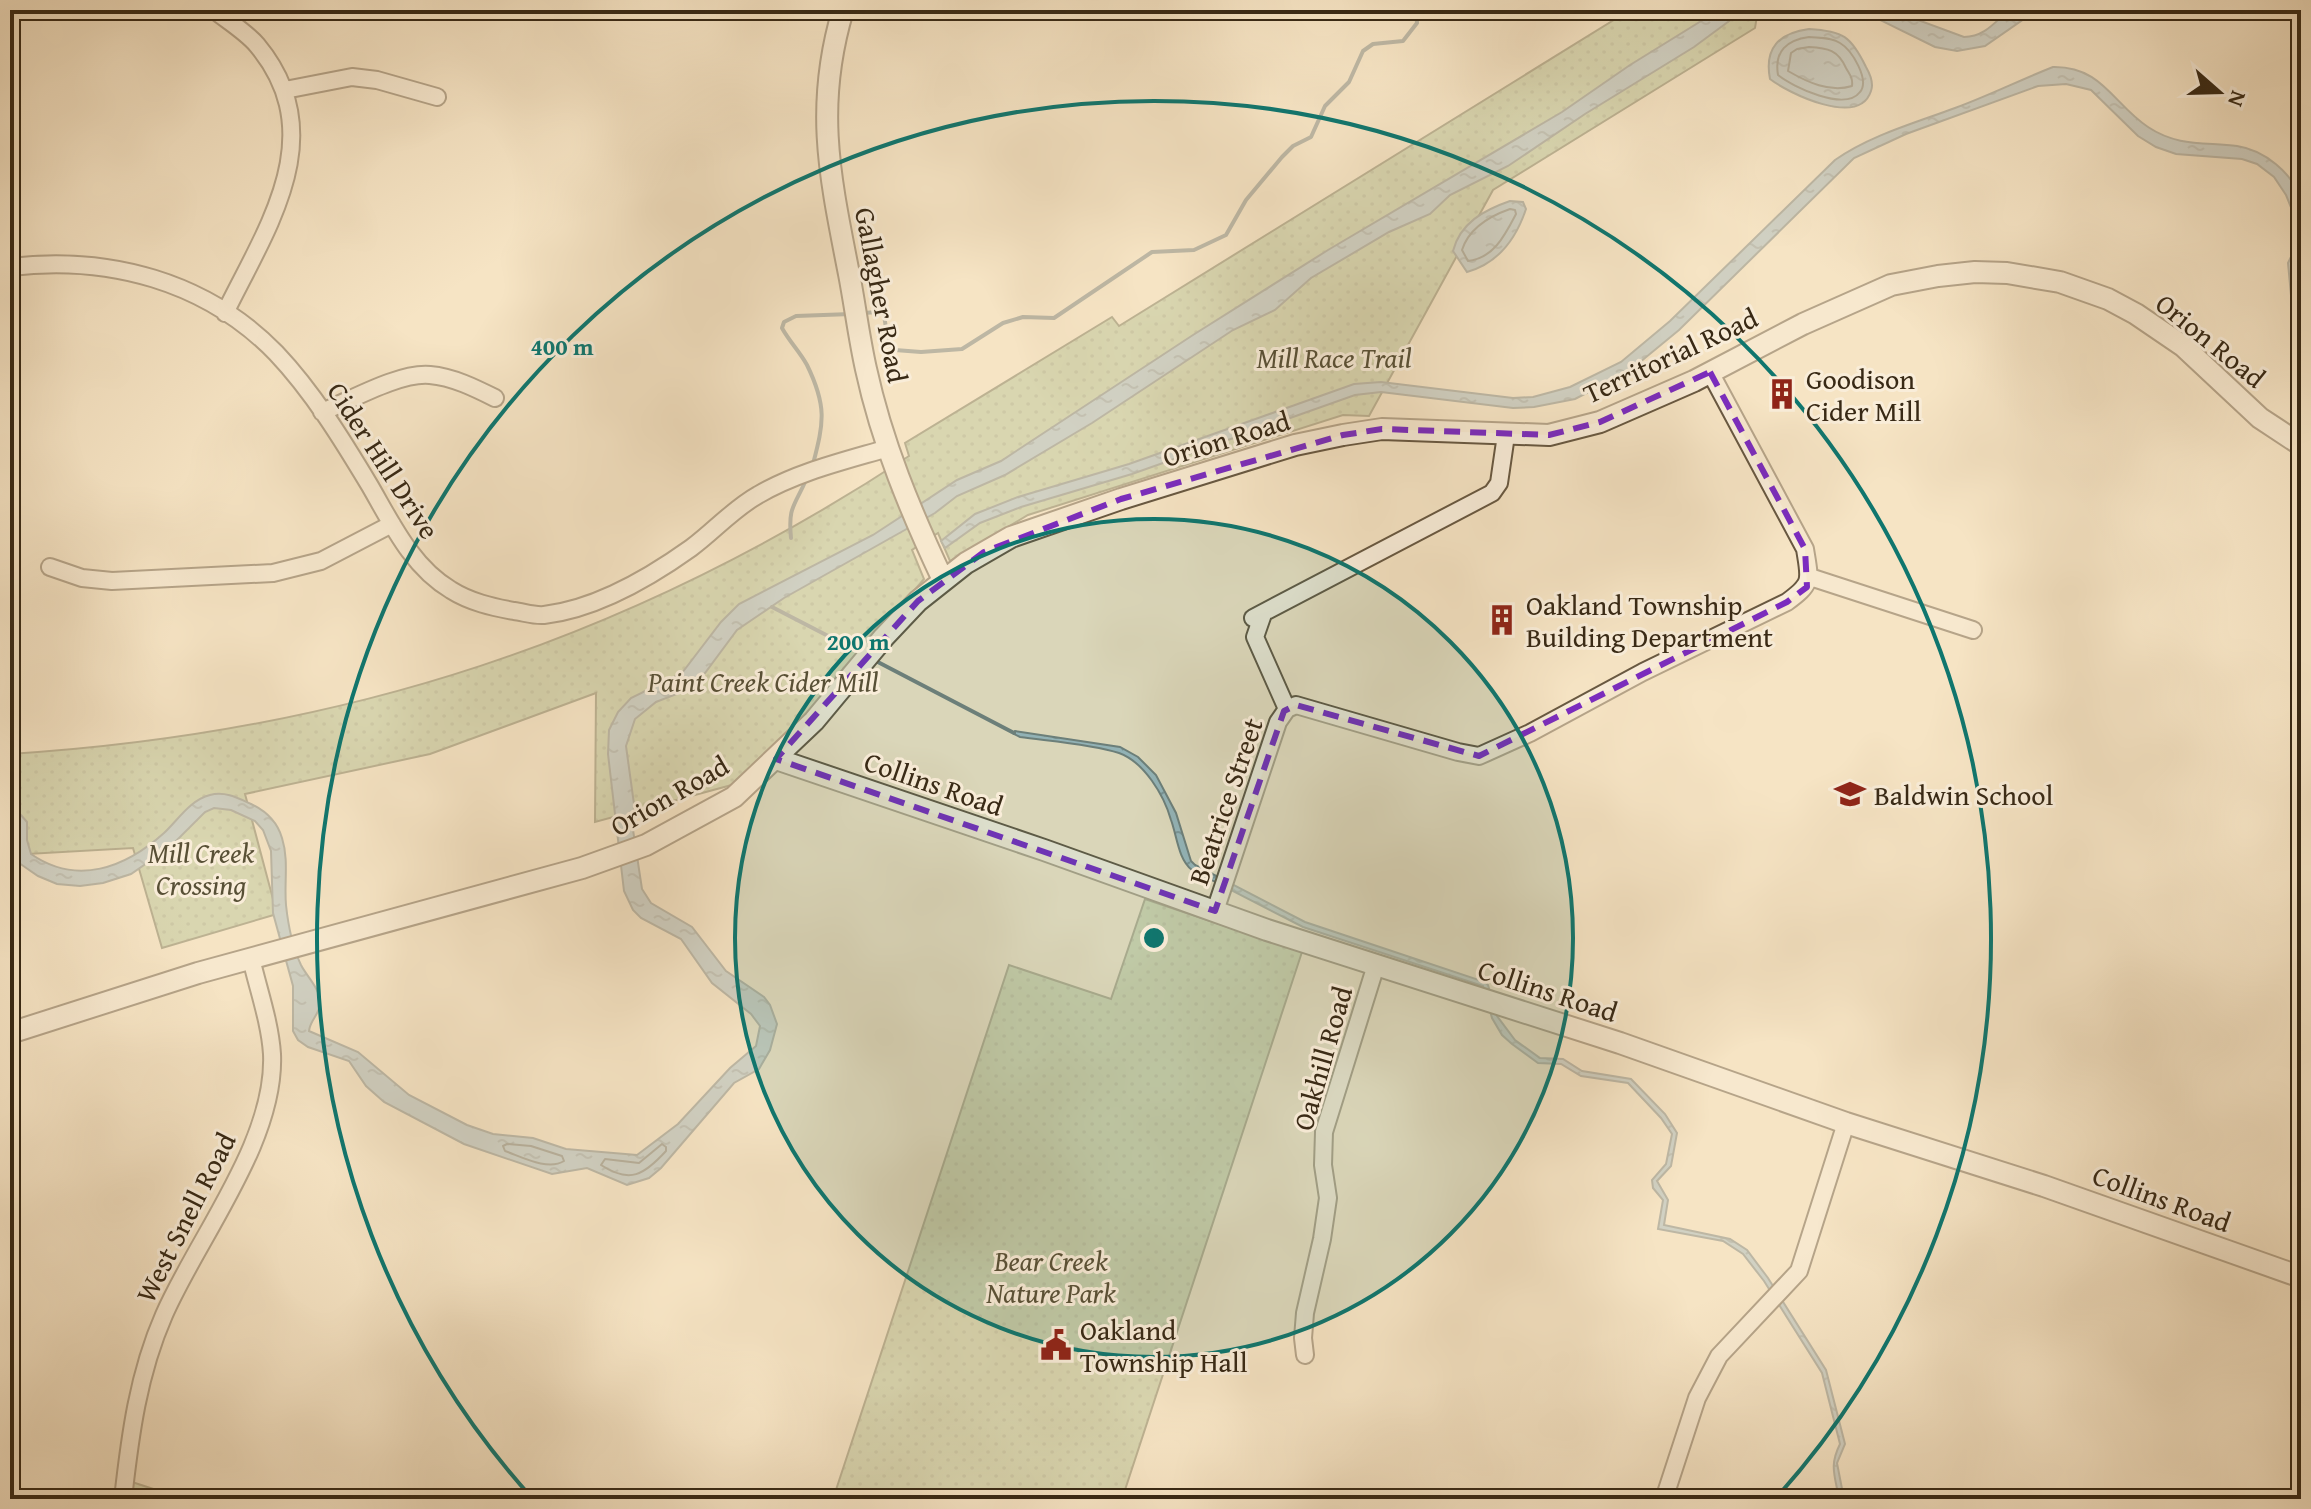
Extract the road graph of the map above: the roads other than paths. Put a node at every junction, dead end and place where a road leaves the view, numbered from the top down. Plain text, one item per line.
1 (214, 10) edge
2 (843, 10) edge
3 (285, 90) junction
4 (437, 97) dead end
5 (10, 267) edge
6 (1891, 285) joint
7 (225, 313) junction
8 (1710, 372) junction
9 (495, 398) dead end
10 (322, 412) junction
11 (1506, 435) junction
12 (2301, 445) edge
13 (888, 448) junction
14 (392, 524) junction
15 (50, 567) dead end
16 (1810, 577) junction
17 (943, 580) junction
18 (1973, 630) dead end
19 (1287, 709) junction
20 (776, 759) junction
21 (1215, 911) junction
22 (251, 958) junction
23 (1376, 965) junction
24 (10, 1033) edge
25 (1846, 1123) junction
26 (2301, 1277) edge
27 (1305, 1355) dead end
28 (123, 1499) edge
29 (1664, 1499) edge

1 - 3 street
2 - 13 street, Gallagher Road
3 - 4 street
3 - 7 street
5 - 7 street, Cider Hill Drive
6 - 8 street, Territorial Road
6 - 12 street, Orion Road
7 - 10 street, Cider Hill Drive
8 - 11 street, Territorial Road
8 - 16 street
9 - 10 street
10 - 14 street, Cider Hill Drive
11 - 17 street, Orion Road
11 - 19 street
13 - 14 street, Cider Hill Drive
13 - 17 street, Gallagher Road
14 - 15 street
16 - 18 street
16 - 19 street
17 - 20 street, Orion Road
19 - 21 street, Beatrice Street
20 - 21 street, Collins Road
20 - 22 street, Orion Road
21 - 23 street, Collins Road
22 - 24 street, Orion Road
22 - 28 street, West Snell Road
23 - 25 street, Collins Road
23 - 27 street, Oakhill Road
25 - 26 street, Collins Road
25 - 29 street

